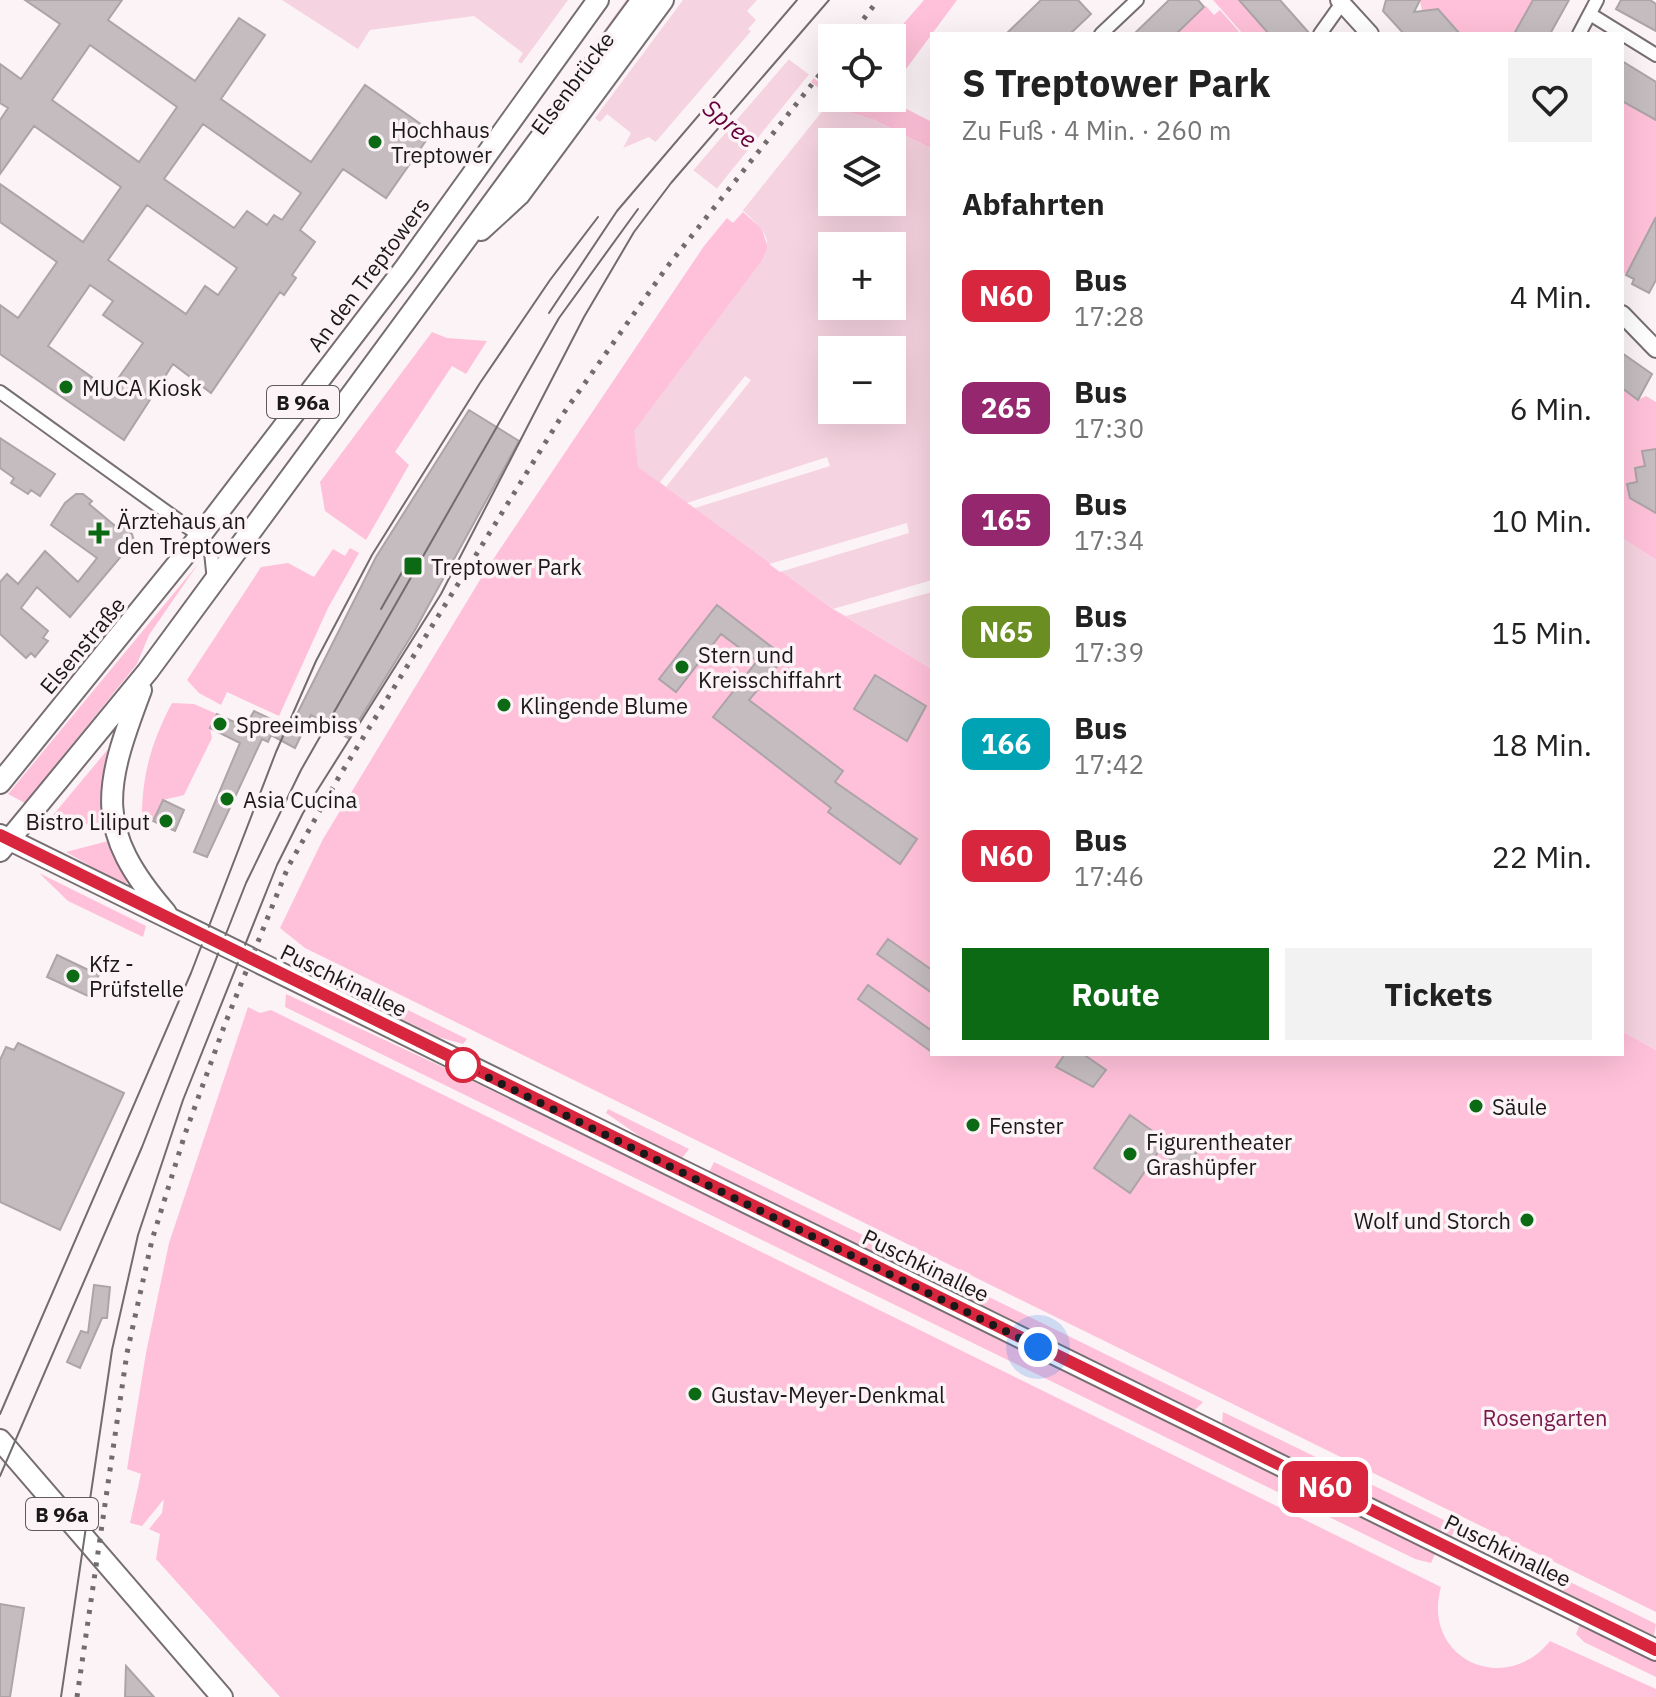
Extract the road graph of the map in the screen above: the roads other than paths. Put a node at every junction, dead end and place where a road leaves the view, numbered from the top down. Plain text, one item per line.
1 (598, 0) edge
2 (642, 0) edge
3 (663, 0) edge
4 (1137, 0) edge
5 (1597, 0) edge
6 (1341, 2) edge
7 (1590, 14) junction
8 (1103, 32) edge
9 (1321, 32) edge
10 (1368, 32) edge
11 (1580, 32) edge
12 (1619, 32) edge
13 (1624, 35) edge
14 (1656, 55) edge
15 (486, 154) joint
16 (511, 190) junction
17 (1624, 316) edge
18 (1654, 344) edge
19 (0, 392) edge
20 (200, 536) junction
21 (214, 581) junction
22 (148, 671) junction
23 (0, 783) edge
24 (3, 842) edge
25 (175, 924) junction
26 (0, 1440) edge
27 (1656, 1650) edge
28 (222, 1697) edge

1 - 15 main road, Elsenbrücke / B 96a
2 - 16 main road, Elsenbrücke / B 96a
3 - 16 main road, Elsenbrücke
4 - 8 street
5 - 7 street
6 - 9 street
6 - 10 street
7 - 11 street
7 - 12 street
13 - 14 street
15 - 20 main road, An den Treptowers / B 96a
16 - 21 main road, B 96a
17 - 18 street
19 - 20 street
20 - 21 street
20 - 23 main road, Elsenstraße / B 96a
21 - 22 main road, B 96a
22 - 24 main road
22 - 25 main road, Puschkinallee / B 96a
24 - 25 main road, Puschkinallee
25 - 27 main road, Puschkinallee / B 96a
26 - 28 main road, B 96a

